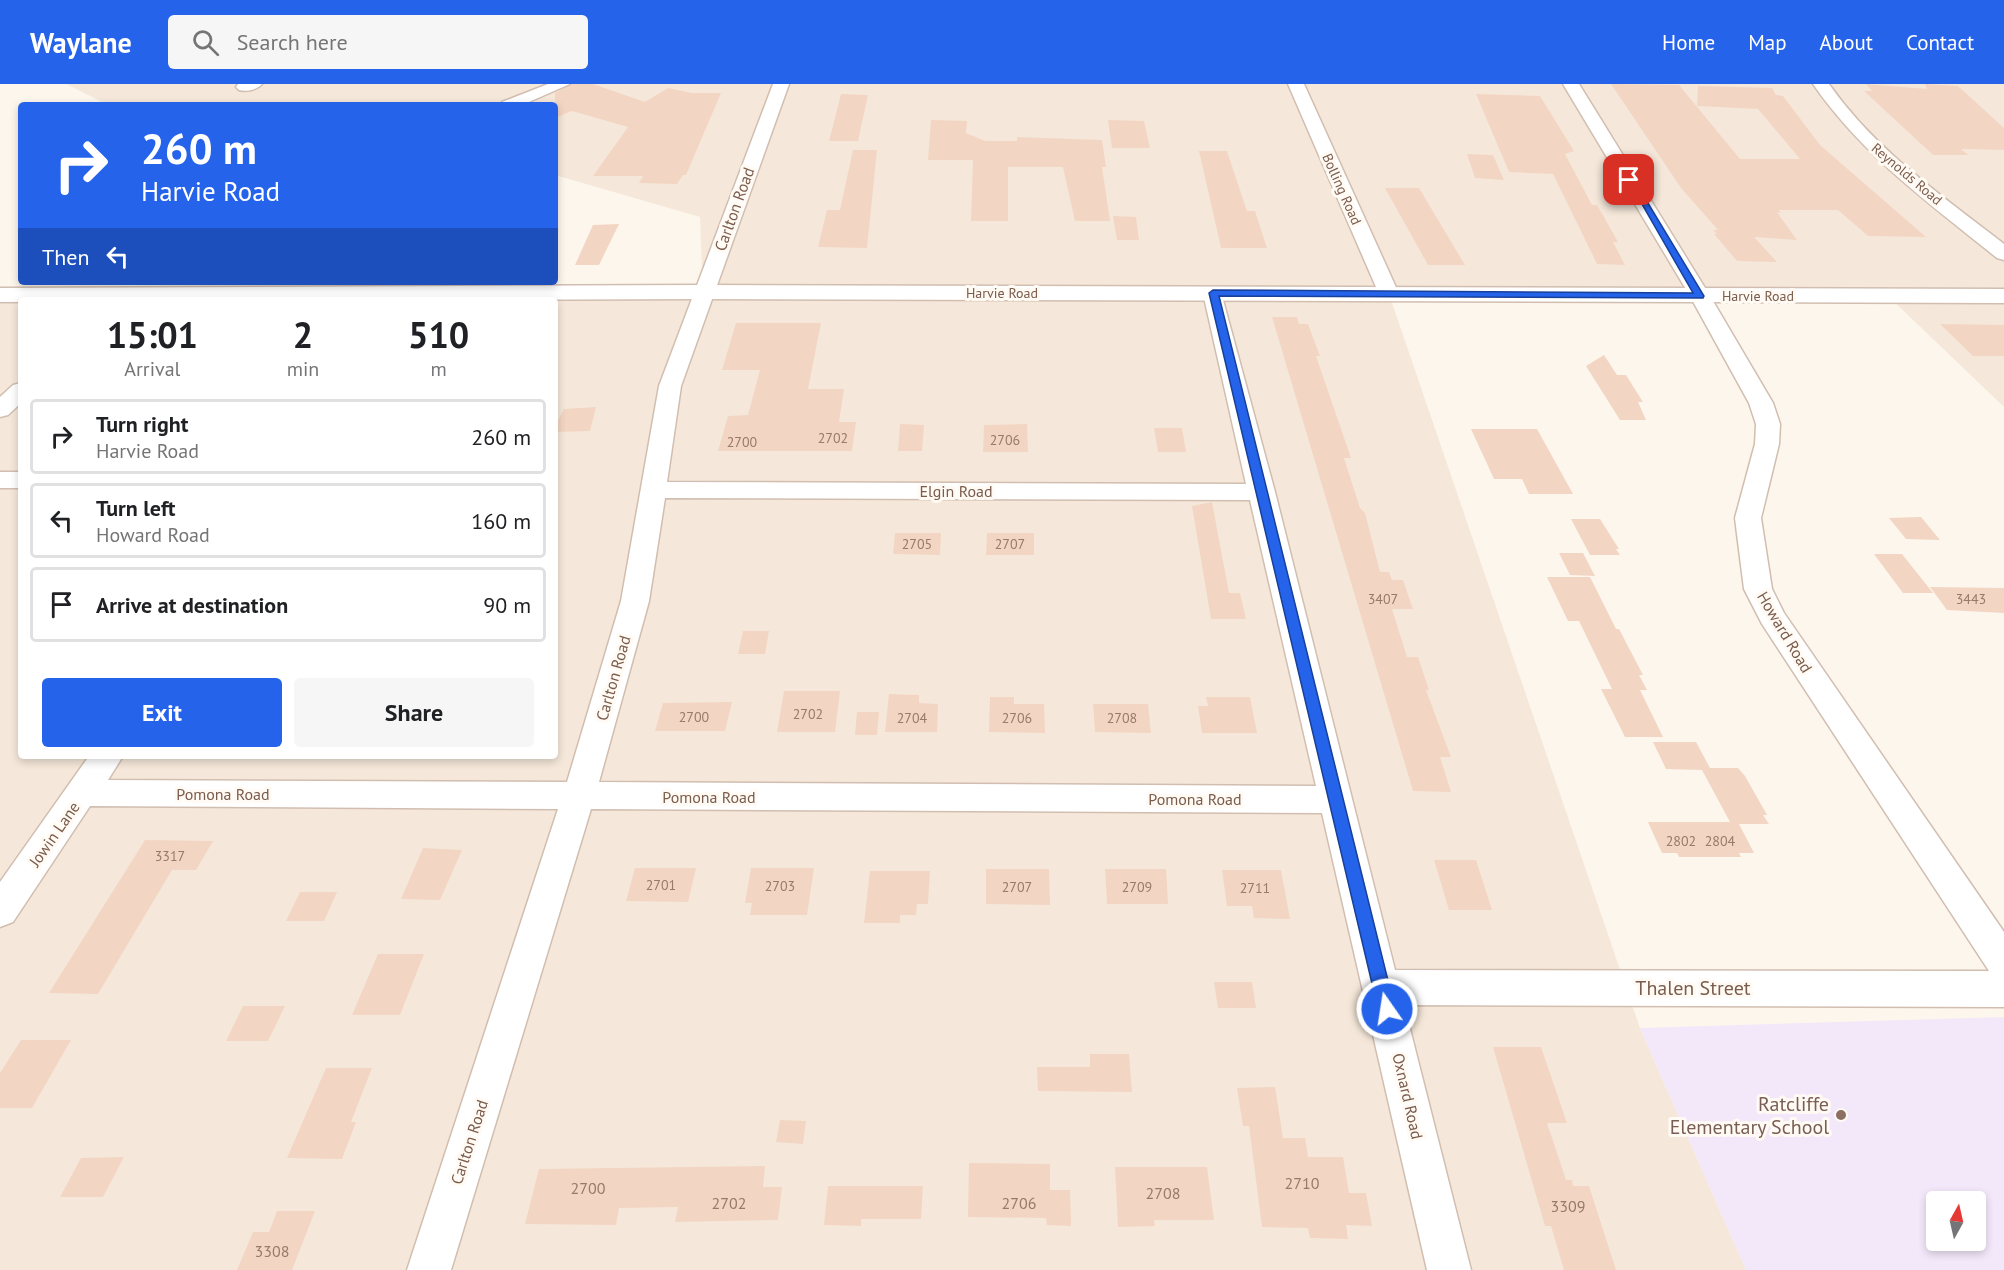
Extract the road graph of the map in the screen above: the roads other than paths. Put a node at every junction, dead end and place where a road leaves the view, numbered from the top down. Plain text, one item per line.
1 (562, 84) edge
2 (781, 84) edge
3 (1296, 84) edge
4 (1571, 84) edge
5 (1821, 84) edge
6 (516, 102) edge
7 (2004, 254) edge
8 (703, 292) junction
9 (1213, 293) junction
10 (1389, 294) junction
11 (0, 295) edge
12 (1700, 296) junction
13 (2004, 296) edge
14 (118, 297) edge
15 (18, 393) edge
16 (0, 410) edge
17 (0, 480) edge
18 (18, 480) edge
19 (651, 490) junction
20 (1262, 492) junction
21 (105, 759) edge
22 (82, 793) junction
23 (579, 796) junction
24 (1337, 800) junction
25 (0, 911) edge
26 (2004, 963) edge
27 (1382, 987) junction
28 (2004, 989) edge
29 (429, 1270) edge
30 (1449, 1270) edge

1 - 6 street
2 - 8 street, Carlton Road
3 - 10 street, Bolling Road
4 - 12 street, Howard Road
5 - 7 street, Reynolds Road
8 - 9 street, Harvie Road
8 - 14 street, Harvie Road
8 - 19 street, Carlton Road
9 - 10 street, Harvie Road
9 - 20 street, Oxnard Road
10 - 12 street, Harvie Road
11 - 14 street, Harvie Road
12 - 13 street, Harvie Road
12 - 26 street, Howard Road
15 - 16 street
17 - 18 street
19 - 20 street, Elgin Road
19 - 23 street, Carlton Road
20 - 24 street, Oxnard Road
21 - 22 street, Jowin Lane
22 - 23 street, Pomona Road
22 - 25 street, Jowin Lane
23 - 24 street, Pomona Road
23 - 29 street, Carlton Road
24 - 27 street, Oxnard Road
27 - 28 street, Thalen Street
27 - 30 street, Oxnard Road

